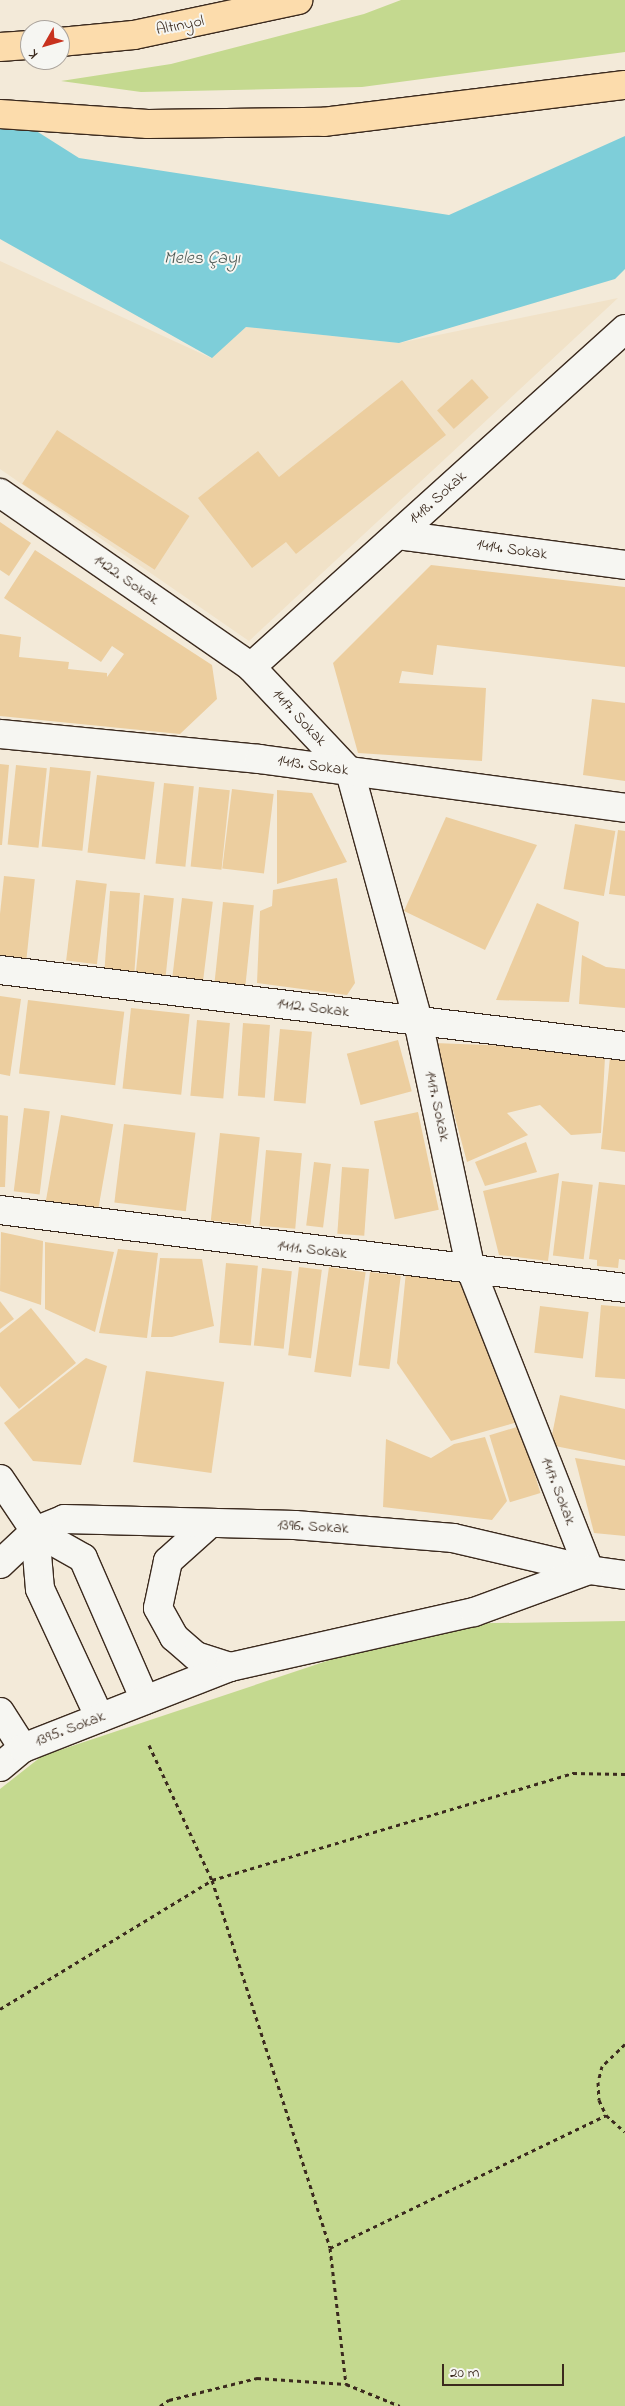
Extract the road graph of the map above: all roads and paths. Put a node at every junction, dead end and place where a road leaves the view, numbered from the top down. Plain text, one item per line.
1 (298, 0) edge
2 (70, 41) edge
3 (20, 46) edge
4 (0, 47) edge
5 (625, 85) edge
6 (0, 114) edge
7 (625, 329) edge
8 (0, 493) edge
9 (398, 535) junction
10 (625, 565) edge
11 (252, 667) junction
12 (0, 734) edge
13 (350, 772) junction
14 (625, 808) edge
15 (0, 970) edge
16 (418, 1021) junction
17 (625, 1046) edge
18 (0, 1210) edge
19 (471, 1270) junction
20 (625, 1288) edge
21 (0, 1480) edge
22 (208, 1525) junction
23 (35, 1531) junction
24 (0, 1564) edge
25 (589, 1570) junction
26 (625, 1575) edge
27 (230, 1667) junction
28 (145, 1700) junction
29 (0, 1712) edge
30 (100, 1718) junction
31 (149, 1745) dead end
32 (23, 1748) junction
33 (0, 1766) edge
34 (625, 1774) edge
35 (212, 1880) junction
36 (0, 2009) edge
37 (625, 2044) edge
38 (606, 2115) junction
39 (625, 2132) edge
40 (330, 2248) junction
41 (346, 2384) junction
42 (160, 2406) edge
43 (400, 2406) edge

1 - 2 highway, Altınyol
3 - 4 highway
5 - 6 highway
7 - 9 street, 1418. Sokak
8 - 11 street, 1422. Sokak
9 - 10 street, 1414. Sokak
9 - 11 street, 1418. Sokak
11 - 13 street, 1417. Sokak
12 - 13 street, 1413. Sokak
13 - 14 street, 1413. Sokak
13 - 16 street, 1417. Sokak
15 - 16 street, 1412. Sokak
16 - 17 street, 1412. Sokak
16 - 19 street, 1417. Sokak
18 - 19 street, 1411. Sokak
19 - 20 street, 1411. Sokak
19 - 25 street, 1417. Sokak
21 - 23 street
22 - 23 street, 1396. Sokak
22 - 25 street, 1396. Sokak
22 - 27 street
23 - 24 street
23 - 28 street
23 - 30 street
25 - 26 street, 1396. Sokak
25 - 27 street, 1396. Sokak
27 - 28 street, 1396. Sokak
28 - 30 street, 1395. Sokak
29 - 32 street
30 - 32 street, 1395. Sokak
31 - 35 path
32 - 33 street, 1395. Sokak
34 - 35 path
35 - 36 path
35 - 40 path
37 - 38 path
38 - 39 path
38 - 40 path
40 - 41 path
41 - 42 path
41 - 43 path

